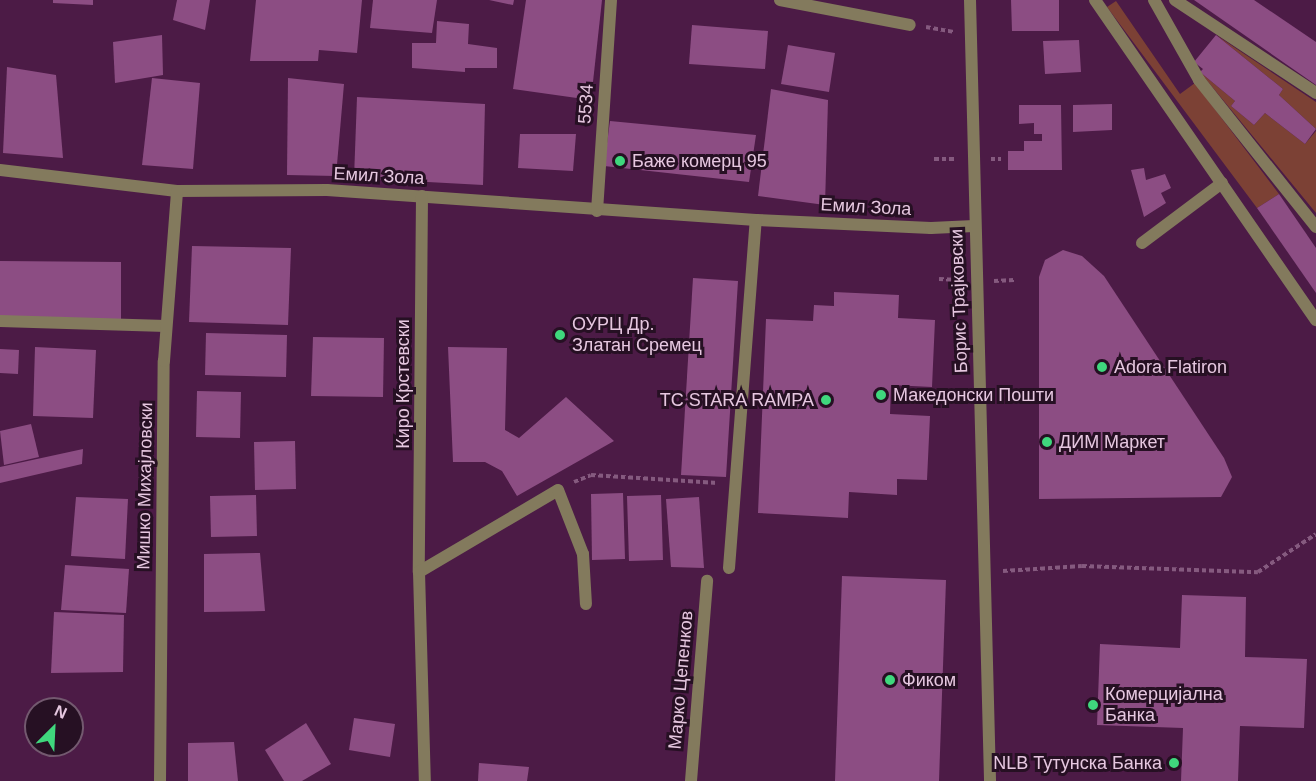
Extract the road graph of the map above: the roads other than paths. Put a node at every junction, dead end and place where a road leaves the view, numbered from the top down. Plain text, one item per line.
1 (611, 0) edge
2 (780, 0) edge
3 (970, 0) edge
4 (1095, 0) edge
5 (1154, 0) edge
6 (1175, 0) edge
7 (910, 25) road end
8 (1316, 93) edge
9 (0, 170) edge
10 (1222, 183) junction
11 (177, 191) junction
12 (422, 196) junction
13 (597, 211) junction
14 (756, 220) junction
15 (974, 226) junction
16 (1316, 227) edge
17 (1142, 243) dead end
18 (1316, 320) edge
19 (0, 321) edge
20 (166, 326) junction
21 (729, 568) dead end
22 (419, 572) junction
23 (707, 581) dead end
24 (586, 604) dead end
25 (160, 781) edge
26 (425, 781) edge
27 (691, 781) edge
28 (990, 781) edge

1 - 13 street, 5534
2 - 7 street
3 - 15 street, Борис Трајковски
4 - 10 street
5 - 16 street
6 - 8 street
9 - 11 street, Емил Зола
10 - 17 street
10 - 18 street
11 - 12 street, Емил Зола
11 - 20 street, Мишко Михајловски
12 - 13 street, Емил Зола
12 - 22 street, Киро Крстевски
13 - 14 street, Емил Зола
14 - 15 street, Емил Зола
14 - 21 street
15 - 28 street, Борис Трајковски
19 - 20 street
20 - 25 street, Мишко Михајловски
22 - 24 street
22 - 26 street, Киро Крстевски
23 - 27 street, Марко Цепенков

